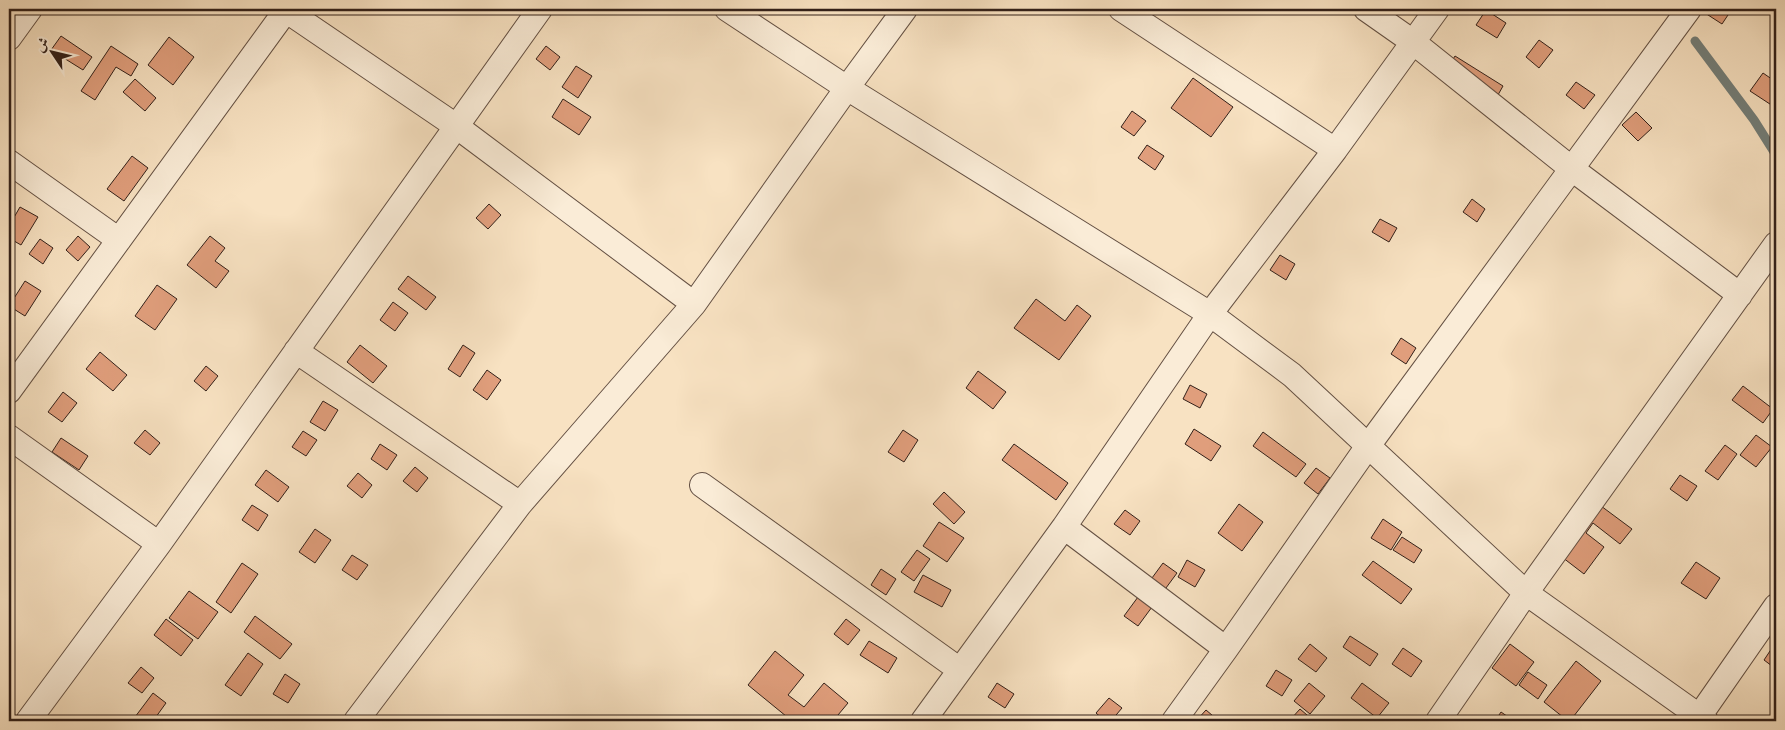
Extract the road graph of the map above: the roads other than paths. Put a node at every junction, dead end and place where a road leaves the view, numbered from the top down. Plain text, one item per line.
1 (30, 9) edge
2 (286, 9) edge
3 (540, 9) edge
4 (727, 9) edge
5 (905, 9) edge
6 (1122, 9) edge
7 (1366, 9) edge
8 (1437, 9) edge
9 (1689, 9) edge
10 (9, 38) edge
11 (1413, 42) junction
12 (847, 88) junction
13 (456, 126) junction
14 (1335, 150) junction
15 (9, 162) edge
16 (1572, 169) junction
17 (119, 240) junction
18 (1776, 244) edge
19 (1740, 295) junction
20 (694, 304) junction
21 (1210, 314) junction
22 (296, 351) junction
23 (9, 391) edge
24 (9, 436) edge
25 (1368, 446) junction
26 (702, 484) dead end
27 (520, 504) junction
28 (1064, 527) junction
29 (159, 544) junction
30 (1526, 593) junction
31 (1776, 606) edge
32 (1226, 649) junction
33 (960, 670) junction
34 (1700, 719) edge
35 (28, 721) edge
36 (356, 721) edge
37 (923, 721) edge
38 (1174, 721) edge
39 (1438, 721) edge

1 - 10 street
2 - 13 street
2 - 17 street
3 - 13 street
4 - 12 street
5 - 12 street
6 - 14 street
7 - 11 street
8 - 11 street
9 - 16 street
11 - 14 street
11 - 16 street
12 - 20 street
12 - 21 street
13 - 20 street
13 - 22 street
14 - 21 street
15 - 17 street
16 - 19 street
16 - 25 street
17 - 23 street
18 - 19 street
19 - 30 street
20 - 27 street
21 - 25 street
21 - 28 street
22 - 27 street
22 - 29 street
24 - 29 street
25 - 30 street
25 - 32 street
26 - 33 street
27 - 36 street
28 - 32 street
28 - 33 street
29 - 35 street
30 - 34 street
30 - 39 street
31 - 34 street
32 - 38 street
33 - 37 street

